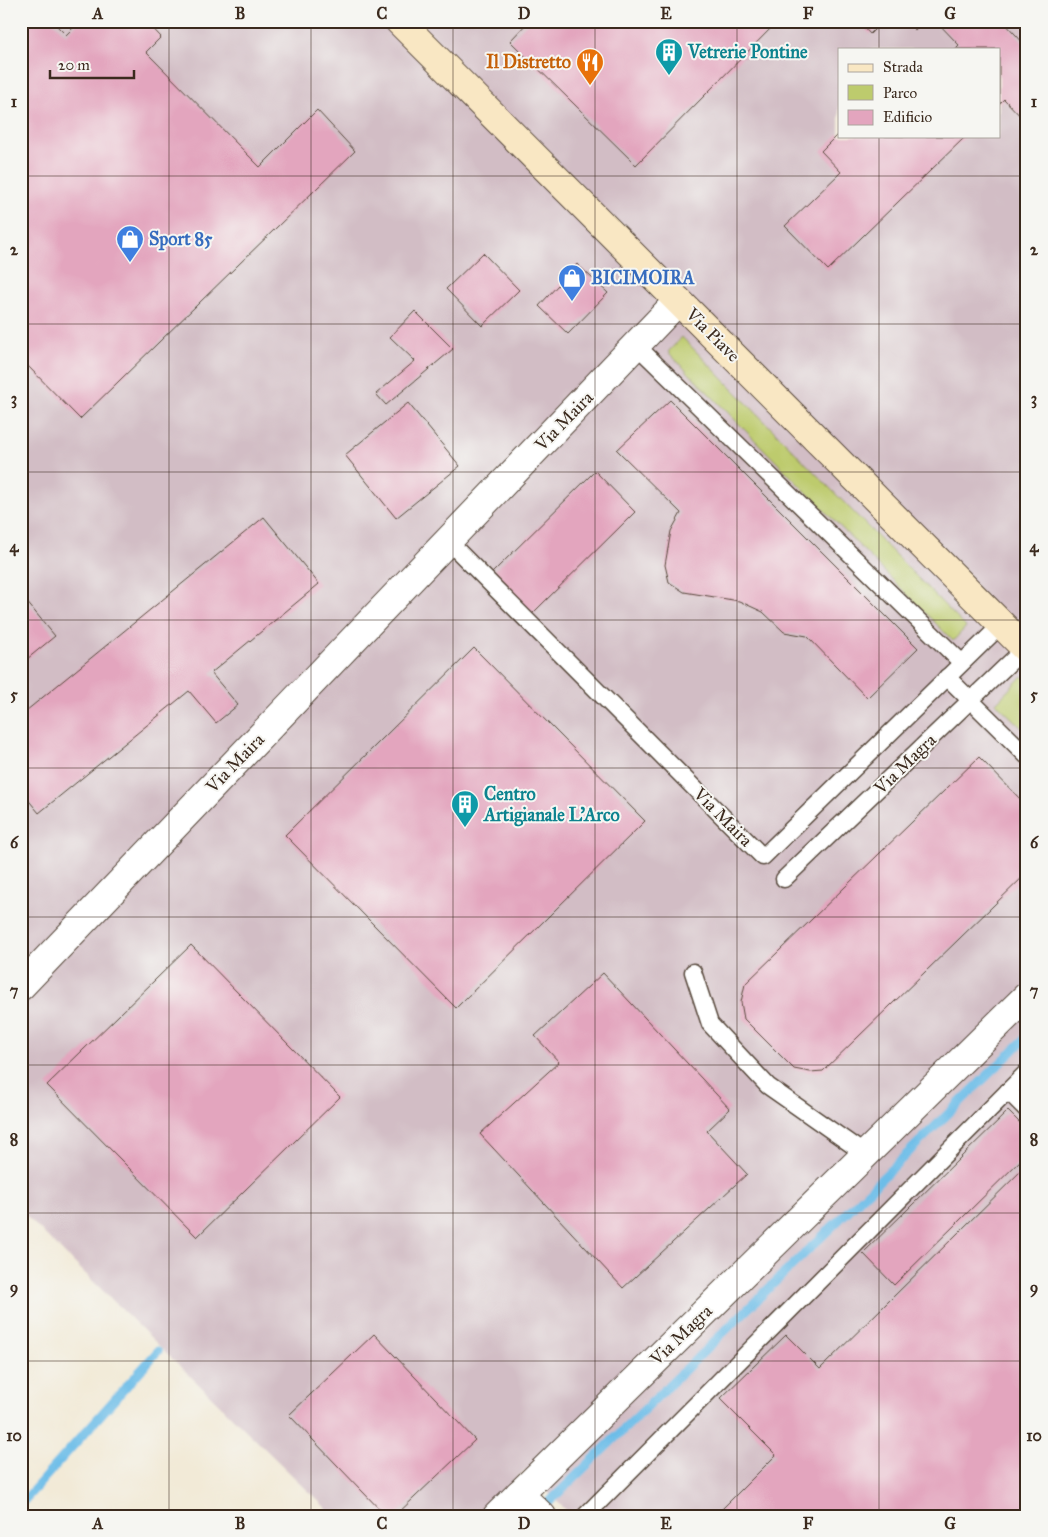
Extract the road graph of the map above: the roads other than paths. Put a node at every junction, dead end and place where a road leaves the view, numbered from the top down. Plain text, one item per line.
1 (399, 21) edge
2 (678, 301) junction
3 (636, 345) junction
4 (448, 541) junction
5 (1001, 625) junction
6 (1026, 649) edge
7 (961, 662) junction
8 (947, 677) junction
9 (970, 700) junction
10 (1027, 756) edge
11 (784, 879) dead end
12 (693, 972) dead end
13 (21, 986) edge
14 (1027, 996) edge
15 (1027, 1072) edge
16 (1008, 1091) junction
17 (1027, 1110) edge
18 (865, 1154) junction
19 (520, 1494) junction
20 (497, 1516) edge
21 (542, 1516) edge
22 (585, 1516) edge

1 - 2 main road, Via Piave
2 - 3 street, Via Maira
2 - 5 main road, Via Piave
3 - 4 street, Via Maira
3 - 7 lane
4 - 8 lane, Via Maira
4 - 13 street, Via Maira
5 - 6 main road, Via Piave
5 - 7 lane, Via Maira
6 - 9 lane, Via Magra
7 - 8 lane, Via Maira
8 - 9 lane
9 - 10 lane
9 - 11 lane, Via Magra
12 - 18 lane
14 - 18 street, Via Magra
15 - 16 lane
16 - 17 lane
16 - 22 lane
18 - 19 street, Via Magra
19 - 20 street, Via Magra
19 - 21 street

